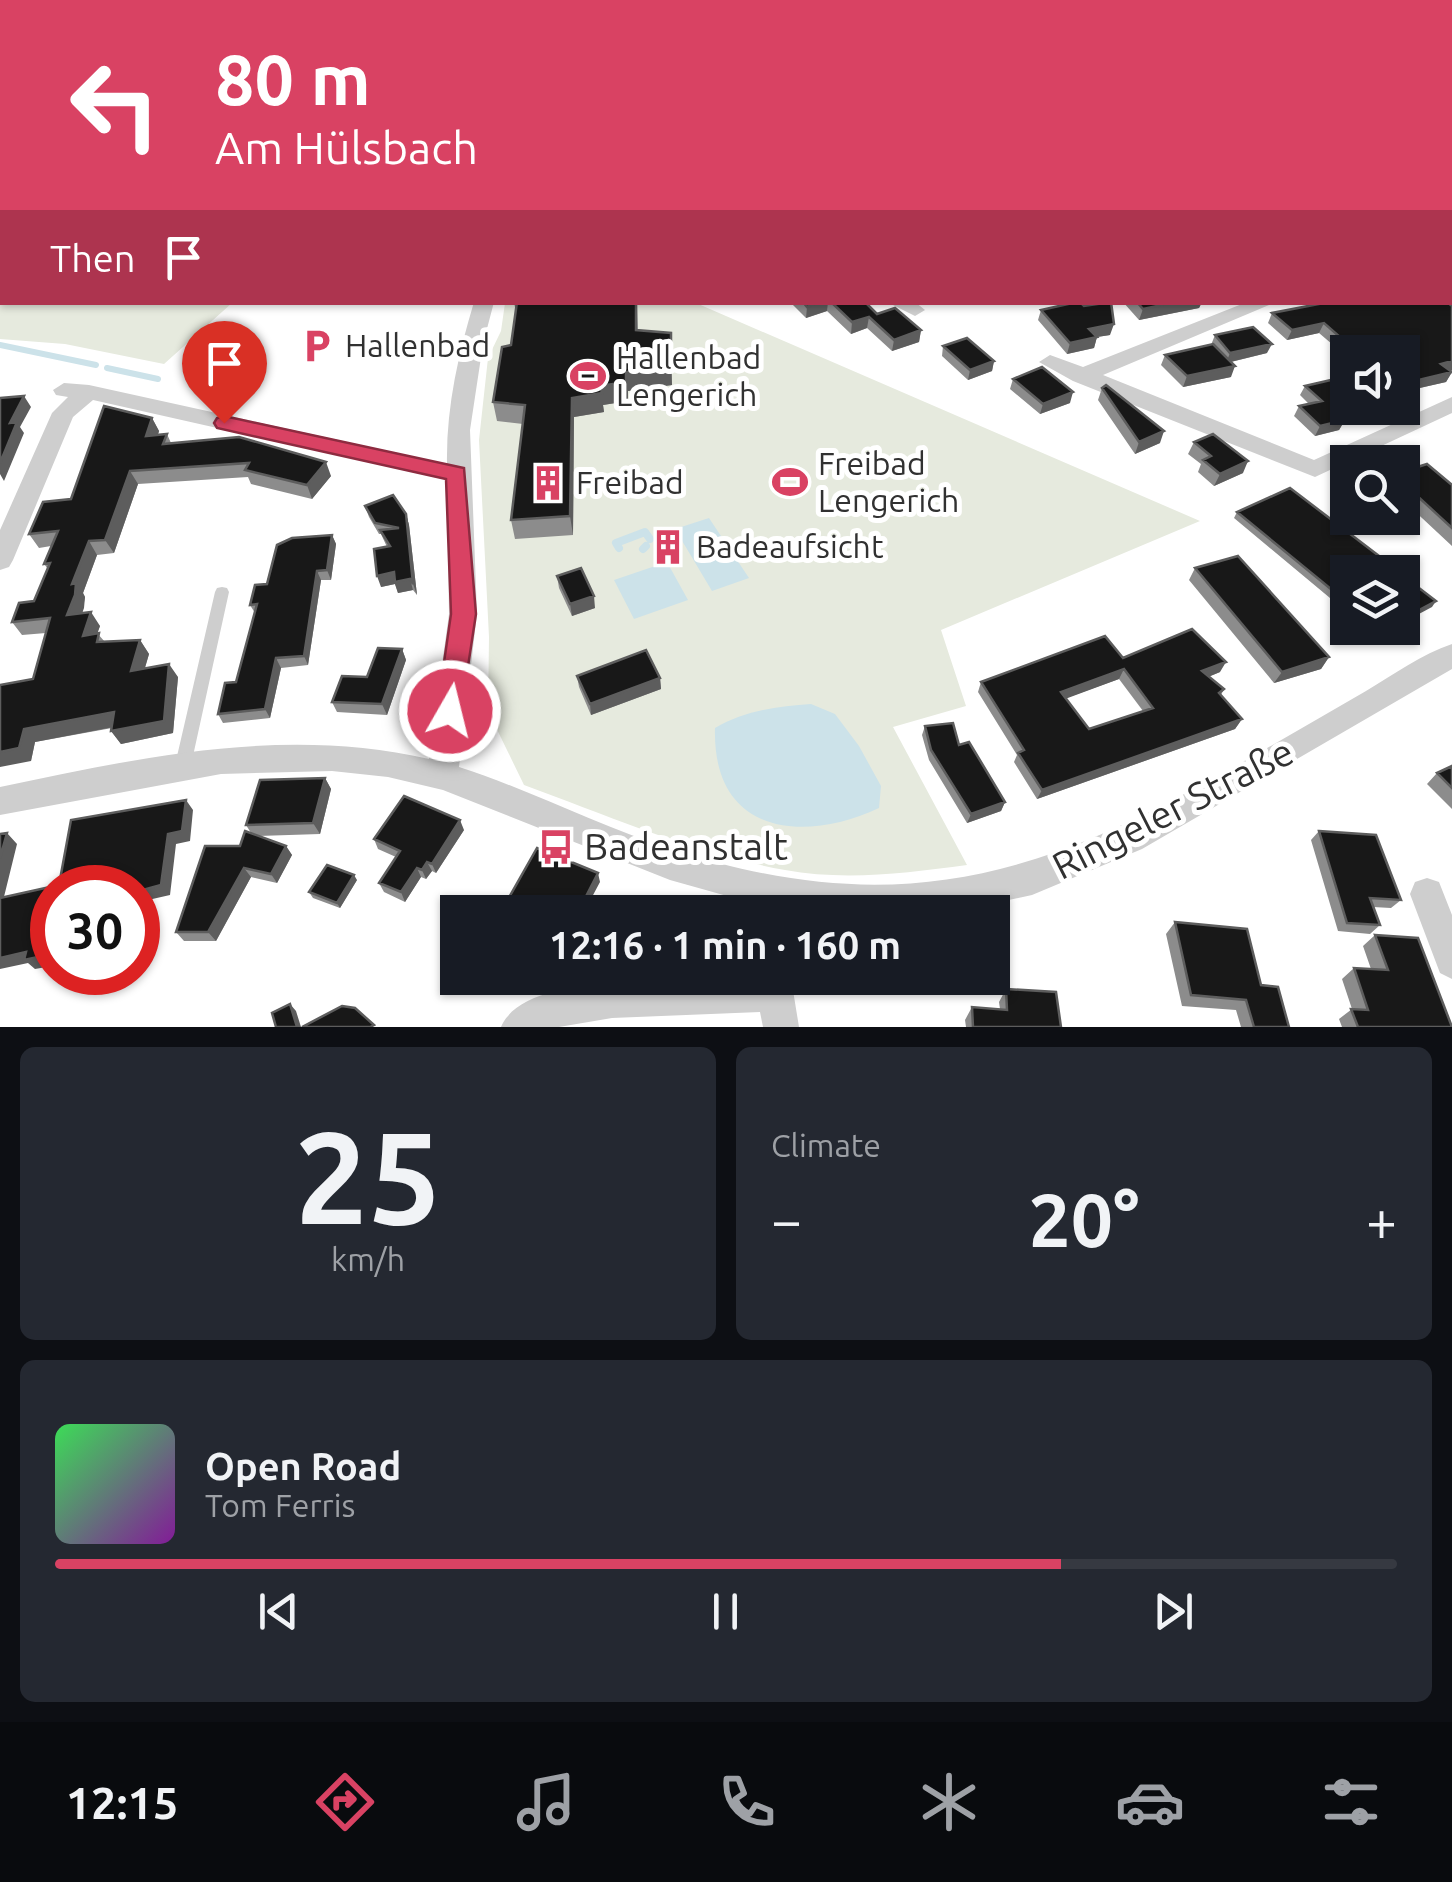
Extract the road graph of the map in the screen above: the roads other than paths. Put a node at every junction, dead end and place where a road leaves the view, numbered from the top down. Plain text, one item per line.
1 (483, 305) edge
2 (1259, 305) edge
3 (1050, 362) dead end
4 (1082, 376) junction
5 (1452, 404) edge
6 (456, 474) junction
7 (0, 560) edge
8 (222, 592) dead end
9 (1452, 655) edge
10 (182, 766) junction
11 (442, 776) junction
12 (0, 802) edge
13 (1427, 894) dead end
14 (751, 895) edge
15 (964, 895) edge
16 (1452, 961) edge
17 (776, 999) edge
18 (519, 1027) edge

1 - 6 street
2 - 4 street
3 - 4 street
4 - 5 street
6 - 7 street
6 - 11 street
8 - 10 lane
9 - 15 street, Ringeler Straße
10 - 11 street, Ringeler Straße
10 - 12 street, Ringeler Straße
11 - 14 street, Ringeler Straße
13 - 16 street
17 - 18 street

